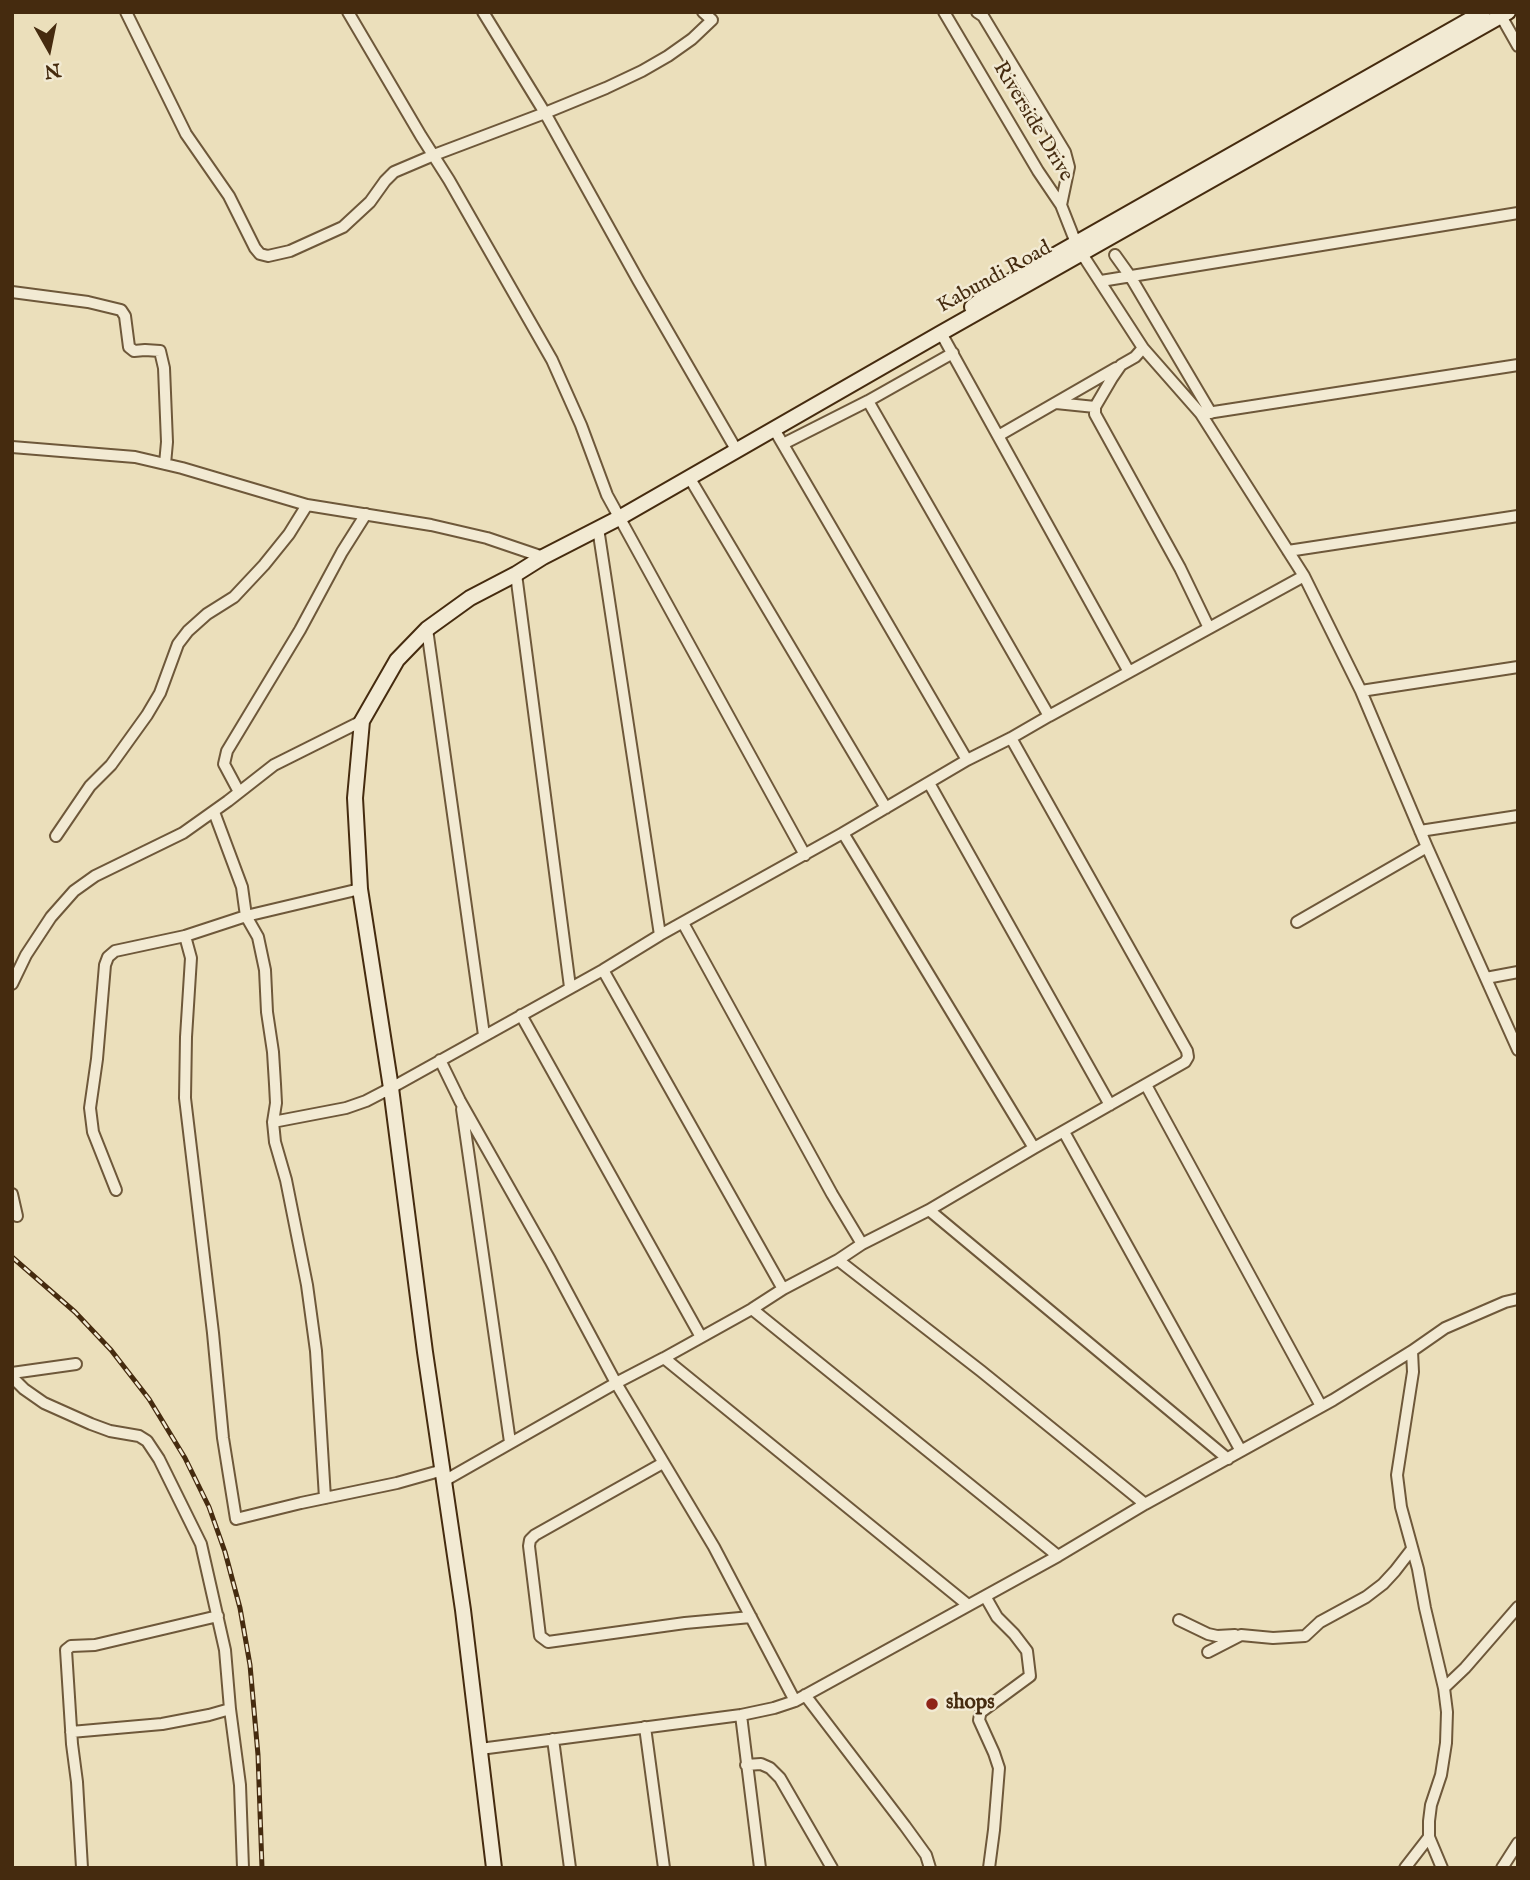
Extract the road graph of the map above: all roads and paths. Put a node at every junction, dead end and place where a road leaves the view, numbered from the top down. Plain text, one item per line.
1 (126, 12) edge
2 (348, 12) edge
3 (483, 12) edge
4 (944, 12) edge
5 (977, 12) edge
6 (1483, 12) edge
7 (1504, 14) edge
8 (712, 15) edge
9 (1518, 46) edge
10 (1382, 77) junction
11 (545, 113) junction
12 (434, 155) junction
13 (1061, 205) junction
14 (1518, 213) edge
15 (1079, 248) junction
16 (1115, 254) dead end
17 (1130, 276) junction
18 (1101, 281) junction
19 (12, 292) edge
20 (942, 333) junction
21 (1143, 348) junction
22 (953, 353) junction
23 (1121, 365) junction
24 (1518, 365) edge
25 (868, 401) junction
26 (1055, 403) junction
27 (1095, 407) junction
28 (1206, 414) junction
29 (774, 429) junction
30 (998, 436) junction
31 (783, 444) junction
32 (12, 447) edge
33 (737, 451) junction
34 (164, 464) junction
35 (689, 477) junction
36 (307, 505) junction
37 (366, 514) junction
38 (1518, 516) edge
39 (619, 518) junction
40 (598, 528) junction
41 (1288, 551) junction
42 (543, 557) junction
43 (516, 574) junction
44 (1304, 576) junction
45 (1209, 628) junction
46 (427, 629) junction
47 (1518, 667) edge
48 (1129, 672) junction
49 (1361, 691) junction
50 (1049, 716) junction
51 (362, 721) junction
52 (1011, 738) junction
53 (967, 760) junction
54 (929, 783) junction
55 (239, 792) junction
56 (886, 808) junction
57 (214, 812) junction
58 (1518, 817) edge
59 (1420, 831) junction
60 (844, 833) junction
61 (56, 836) dead end
62 (1427, 847) junction
63 (805, 855) junction
64 (360, 889) junction
65 (246, 915) junction
66 (1297, 922) dead end
67 (683, 923) junction
68 (660, 935) junction
69 (185, 936) junction
70 (603, 970) junction
71 (1518, 972) edge
72 (1486, 978) junction
73 (12, 984) edge
74 (570, 987) junction
75 (521, 1015) junction
76 (484, 1035) junction
77 (1518, 1050) edge
78 (440, 1060) junction
79 (1146, 1085) junction
80 (391, 1088) junction
81 (460, 1101) junction
82 (1110, 1105) junction
83 (273, 1122) junction
84 (1064, 1132) junction
85 (1034, 1148) junction
86 (116, 1190) dead end
87 (12, 1194) edge
88 (929, 1210) junction
89 (17, 1216) dead end
90 (862, 1244) junction
91 (838, 1260) junction
92 (783, 1289) junction
93 (1518, 1299) edge
94 (752, 1309) junction
95 (701, 1337) junction
96 (1412, 1351) junction
97 (664, 1358) junction
98 (76, 1364) dead end
99 (12, 1375) edge
100 (616, 1383) junction
101 (1321, 1406) junction
102 (510, 1442) junction
103 (1241, 1451) junction
104 (1228, 1459) junction
105 (663, 1462) junction
106 (443, 1476) junction
107 (325, 1498) junction
108 (1145, 1504) junction
109 (1412, 1549) junction
110 (1058, 1556) junction
111 (985, 1596) junction
112 (968, 1605) junction
113 (1518, 1607) edge
114 (218, 1616) junction
115 (751, 1617) junction
116 (1179, 1620) dead end
117 (1241, 1635) junction
118 (1208, 1652) dead end
119 (1444, 1688) junction
120 (800, 1698) junction
121 (230, 1709) junction
122 (741, 1715) junction
123 (645, 1727) junction
124 (71, 1732) junction
125 (553, 1739) junction
126 (480, 1749) junction
127 (746, 1765) junction
128 (1429, 1836) junction
129 (1518, 1843) edge
130 (82, 1868) edge
131 (243, 1868) edge
132 (494, 1868) edge
133 (570, 1868) edge
134 (664, 1868) edge
135 (760, 1868) edge
136 (832, 1868) edge
137 (930, 1868) edge
138 (989, 1868) edge
139 (1405, 1868) edge
140 (1442, 1868) edge
141 (1502, 1868) edge

1 - 12 street
2 - 12 street
3 - 11 street
4 - 13 street, Riverside Drive
5 - 13 street
6 - 10 street, Kabundi Road
7 - 9 street
7 - 10 street, Kabundi Road
8 - 11 street
10 - 15 street, Kabundi Road
11 - 12 street
11 - 33 street
12 - 39 street
13 - 15 street, Riverside Drive
14 - 17 street
15 - 18 street, Riverside Drive
15 - 20 street, Kabundi Road
16 - 17 street
17 - 18 street
17 - 28 street
18 - 21 street, Riverside Drive
19 - 34 street
20 - 22 street
20 - 29 street, Kabundi Road
21 - 23 street
21 - 28 street, Riverside Drive
22 - 25 street
22 - 30 street
23 - 26 street
23 - 27 street
24 - 28 street
25 - 31 street
25 - 50 street
26 - 27 street
26 - 30 street
27 - 45 street
28 - 41 street
29 - 31 street
29 - 33 street, Kabundi Road
30 - 48 street
31 - 53 street
32 - 34 street
33 - 35 street, Kabundi Road
34 - 36 street
35 - 39 street, Kabundi Road
35 - 56 street
36 - 37 street
36 - 61 street
37 - 42 street
37 - 55 street
38 - 41 street
39 - 40 street, Kabundi Road
39 - 63 street
40 - 42 street, Kabundi Road
40 - 68 street
41 - 44 street
42 - 43 street, Kabundi Road
43 - 46 street, Kabundi Road
43 - 74 street
44 - 45 street
44 - 49 street
45 - 48 street
46 - 51 street, Kabundi Road
46 - 76 street
47 - 49 street
48 - 50 street
49 - 59 street
50 - 52 street
51 - 55 street
51 - 64 street
52 - 53 street
52 - 79 street
53 - 54 street
54 - 56 street
54 - 82 street
55 - 57 street
56 - 60 street
57 - 65 street
57 - 73 street
58 - 59 street
59 - 62 street
60 - 63 street
60 - 85 street
62 - 66 street
62 - 72 street
63 - 67 street
64 - 65 street
64 - 80 street
65 - 69 street
65 - 83 street
67 - 68 street
67 - 90 street
68 - 70 street
69 - 86 street
69 - 107 street
70 - 74 street
70 - 92 street
71 - 72 street
72 - 77 street
74 - 75 street
75 - 76 street
75 - 95 street
76 - 78 street
78 - 80 street
78 - 81 street
79 - 82 street
79 - 101 street
80 - 83 street
80 - 106 street
81 - 100 street
81 - 102 street
82 - 84 street
83 - 107 street
84 - 85 street
84 - 103 street
85 - 88 street
87 - 89 street
88 - 90 street
88 - 104 street
90 - 91 street
91 - 92 street
91 - 108 street
92 - 94 street
93 - 96 street
94 - 95 street
94 - 110 street
95 - 97 street
96 - 101 street
96 - 109 street
97 - 100 street
97 - 112 street
98 - 99 street
99 - 114 street
100 - 102 street
100 - 105 street
101 - 103 street
102 - 106 street
103 - 104 street
104 - 108 street
105 - 115 street
105 - 115 street
106 - 107 street
106 - 126 street
108 - 110 street
109 - 117 street
109 - 119 street
110 - 111 street
111 - 112 street
111 - 138 street
112 - 120 street
113 - 119 street
114 - 121 street
114 - 124 street
115 - 120 street
116 - 117 street
117 - 118 street
119 - 128 street
120 - 122 street
120 - 137 street
121 - 124 street
121 - 131 street
122 - 123 street
122 - 127 street
123 - 125 street
123 - 134 street
124 - 130 street
125 - 126 street
125 - 133 street
126 - 132 street
127 - 135 street
127 - 136 street
128 - 139 street
128 - 140 street
129 - 141 street

